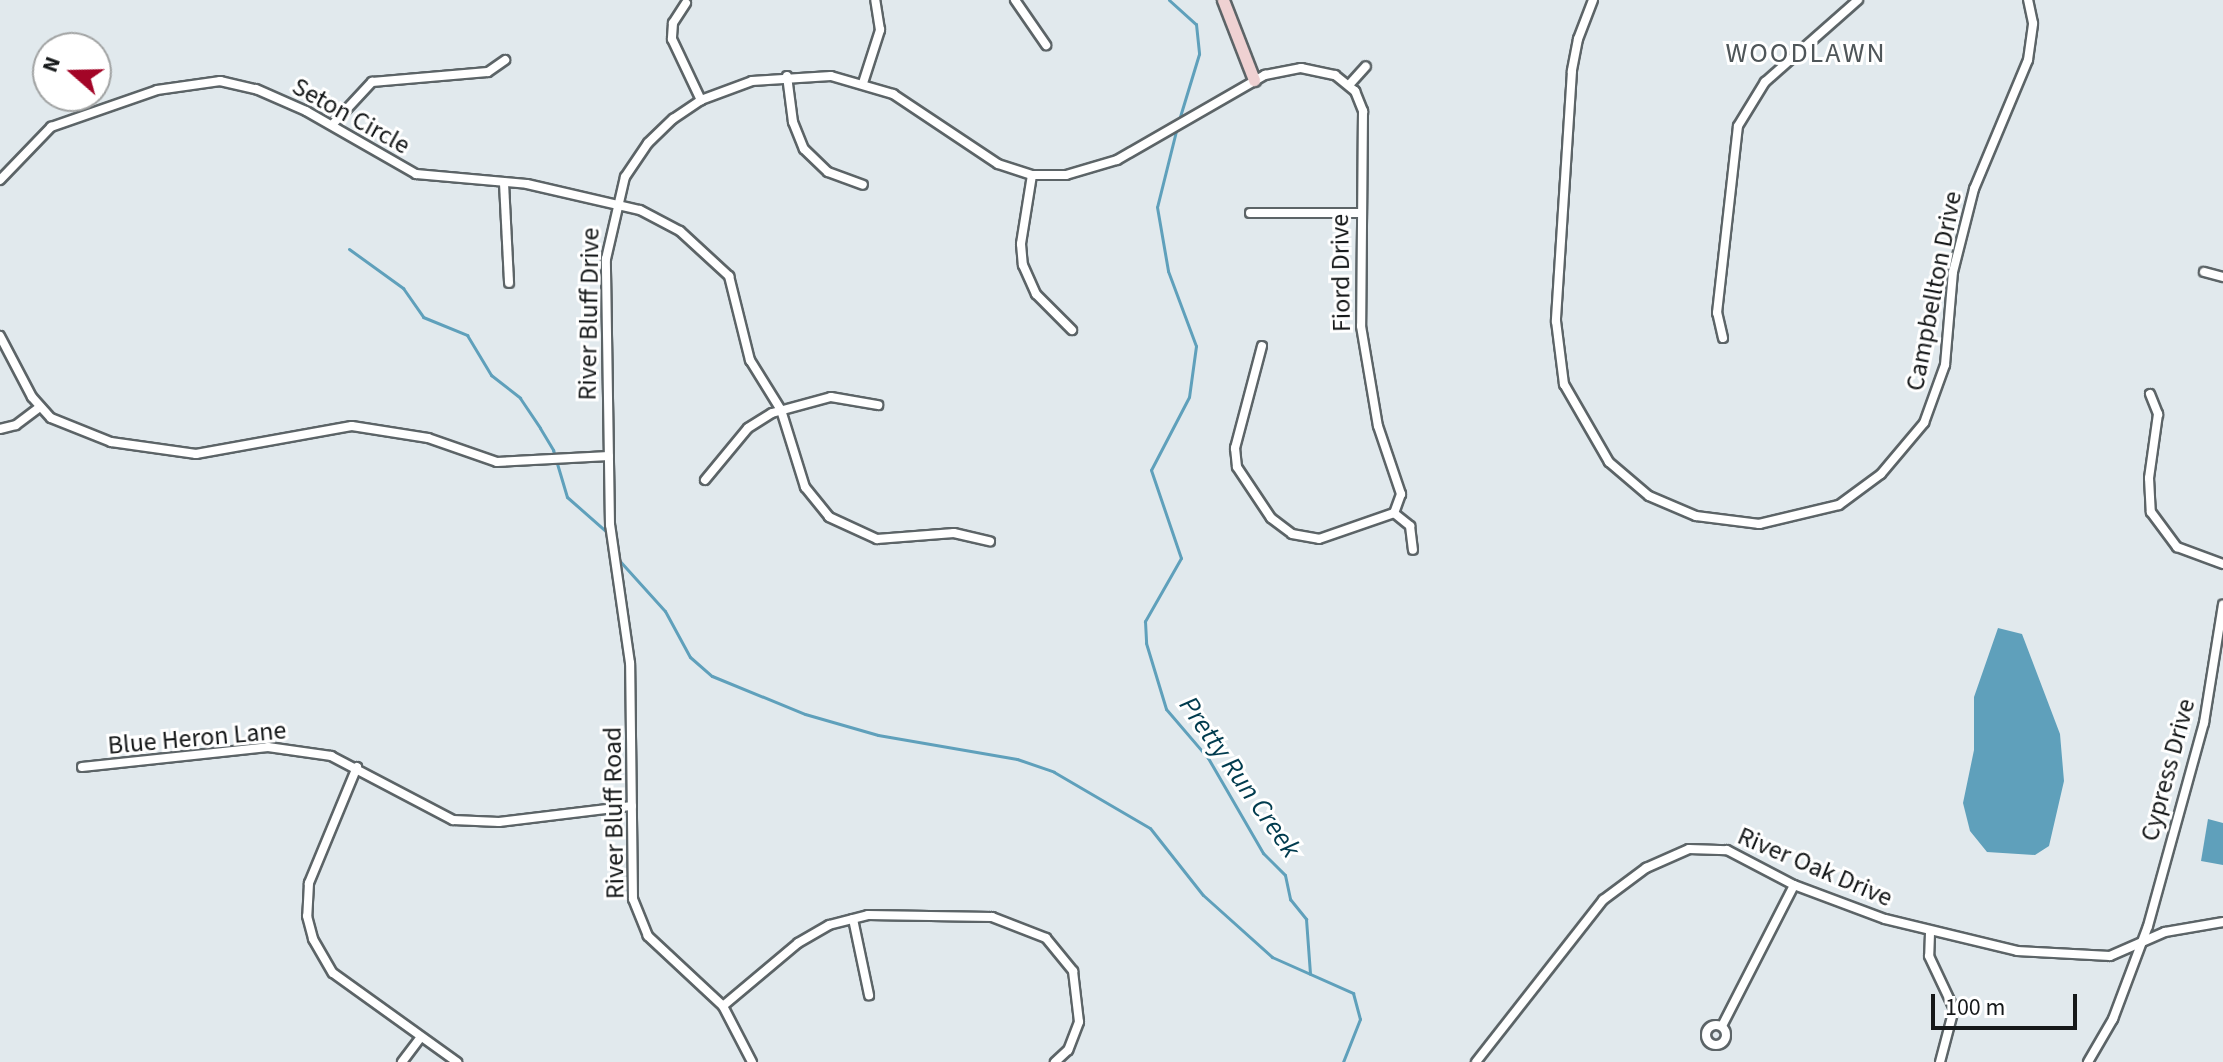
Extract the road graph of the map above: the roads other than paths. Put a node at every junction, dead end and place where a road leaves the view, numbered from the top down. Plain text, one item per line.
1 (875, 0) edge
2 (1015, 0) edge
3 (1223, 0) edge
4 (1593, 0) edge
5 (1858, 0) edge
6 (2028, 0) edge
7 (686, 3) dead end
8 (1046, 45) dead end
9 (505, 60) dead end
10 (1366, 66) dead end
11 (787, 76) junction
12 (1254, 80) junction
13 (863, 83) junction
14 (1349, 85) junction
15 (701, 100) junction
16 (332, 125) junction
17 (1032, 175) junction
18 (0, 180) edge
19 (504, 183) junction
20 (863, 185) dead end
21 (616, 204) junction
22 (1250, 213) dead end
23 (1359, 213) junction
24 (2204, 272) dead end
25 (2223, 277) edge
26 (509, 283) dead end
27 (1072, 330) dead end
28 (0, 336) edge
29 (1723, 338) dead end
30 (1262, 346) dead end
31 (2150, 394) dead end
32 (878, 405) dead end
33 (40, 407) junction
34 (781, 410) junction
35 (0, 429) edge
36 (609, 456) junction
37 (705, 480) dead end
38 (1394, 513) junction
39 (990, 541) dead end
40 (1413, 550) dead end
41 (2223, 564) edge
42 (2223, 605) edge
43 (626, 632) joint
44 (82, 767) dead end
45 (357, 767) junction
46 (632, 806) junction
47 (1794, 885) junction
48 (853, 919) junction
49 (2223, 922) edge
50 (1930, 933) junction
51 (2142, 944) junction
52 (869, 995) dead end
53 (723, 1006) junction
54 (1722, 1026) dead end
55 (420, 1038) junction
56 (402, 1062) edge
57 (457, 1062) edge
58 (752, 1062) edge
59 (1055, 1062) edge
60 (1476, 1062) edge
61 (1940, 1062) edge
62 (2088, 1062) edge

1 - 13 street
2 - 8 street
3 - 12 street
4 - 6 street, Campbellton Drive
5 - 29 street
7 - 15 street
9 - 16 street
10 - 14 street
11 - 13 street, River Bluff Drive
11 - 15 street, River Bluff Drive
11 - 20 street
12 - 14 street
12 - 17 street, River Bluff Drive
13 - 17 street, River Bluff Drive
14 - 23 street, Fiord Drive
15 - 21 street, River Bluff Drive
16 - 18 street, Seton Circle
16 - 19 street, Seton Circle
17 - 27 street
19 - 21 street, Seton Circle
19 - 26 street
21 - 34 street, Seton Circle
21 - 36 street, River Bluff Drive
22 - 23 street
23 - 38 street, Fiord Drive
24 - 25 street
28 - 33 street
30 - 38 street
31 - 41 street
32 - 34 street
33 - 35 street
33 - 36 street
34 - 37 street
34 - 39 street, Seton Circle
36 - 43 street, River Bluff Drive
38 - 40 street
42 - 51 street, Cypress Drive
43 - 46 street, River Bluff Road
44 - 45 street, Blue Heron Lane
45 - 46 street, Blue Heron Lane
45 - 55 street
46 - 53 street, River Bluff Road
47 - 50 street, River Oak Drive
47 - 54 street
47 - 60 street, River Oak Drive
48 - 52 street
48 - 53 street
48 - 59 street
49 - 51 street, River Oak Drive
50 - 51 street, River Oak Drive
50 - 61 street
51 - 62 street, Cypress Drive
53 - 58 street, River Bluff Road
55 - 56 street
55 - 57 street

